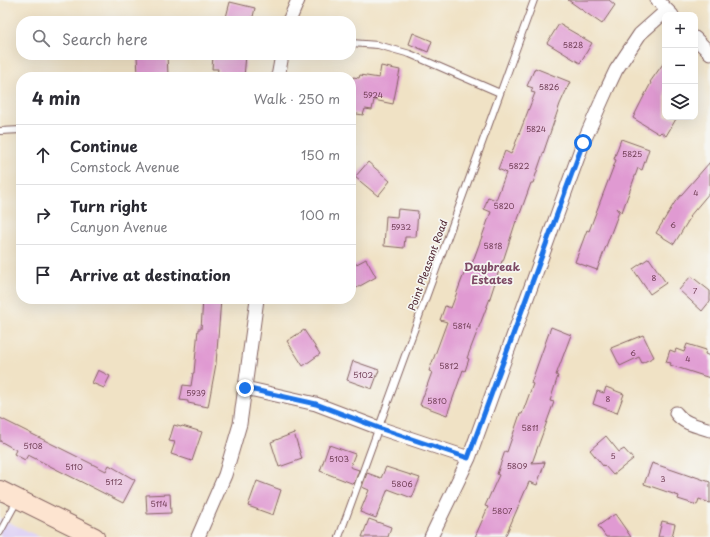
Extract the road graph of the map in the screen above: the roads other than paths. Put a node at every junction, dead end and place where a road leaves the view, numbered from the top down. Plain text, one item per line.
1 (298, 0) edge
2 (534, 0) edge
3 (657, 0) edge
4 (668, 12) edge
5 (291, 16) edge
6 (662, 18) edge
7 (698, 41) edge
8 (356, 43) edge
9 (710, 53) edge
10 (281, 60) edge
11 (279, 72) edge
12 (500, 93) junction
13 (16, 130) edge
14 (0, 131) edge
15 (256, 304) edge
16 (245, 388) junction
17 (676, 413) dead end
18 (379, 428) junction
19 (710, 430) edge
20 (468, 458) junction
21 (0, 490) edge
22 (18, 499) junction
23 (0, 532) edge
24 (95, 537) edge
25 (198, 537) edge
26 (339, 537) edge
27 (431, 537) edge

1 - 5 street
2 - 12 lane, Point Pleasant Road
3 - 4 street
6 - 20 street
7 - 9 street
8 - 12 lane
10 - 11 street
12 - 18 lane, Point Pleasant Road
13 - 14 lane
15 - 16 street
16 - 18 street
16 - 25 street
17 - 19 street
18 - 20 street
18 - 26 lane, Point Pleasant Road
20 - 27 street
21 - 22 street
22 - 23 lane
22 - 24 street

